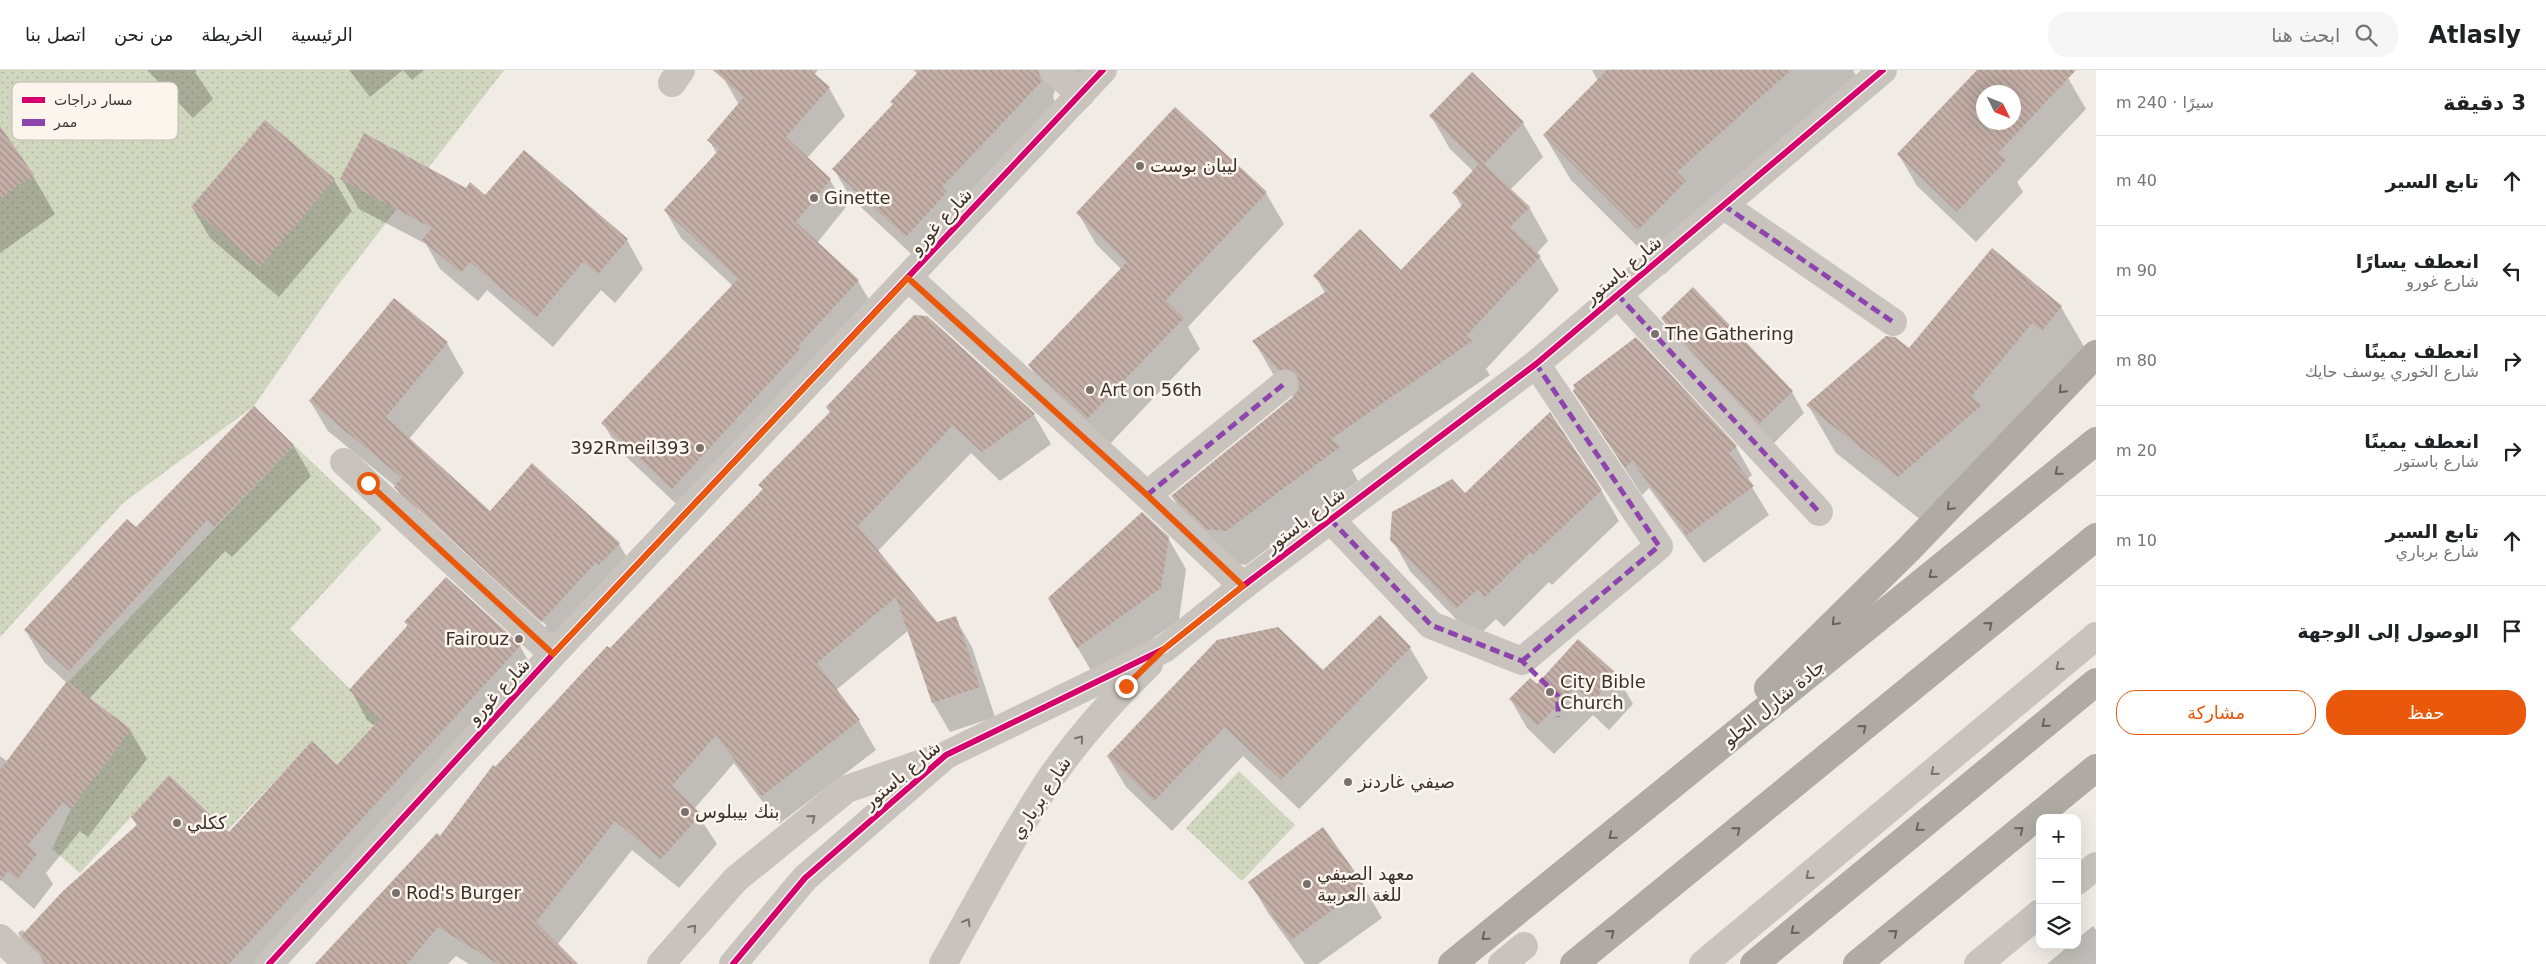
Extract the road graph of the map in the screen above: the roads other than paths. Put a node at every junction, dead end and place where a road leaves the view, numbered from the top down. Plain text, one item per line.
1 (1053, 70) edge
2 (1103, 70) edge
3 (1883, 70) edge
4 (1081, 94) junction
5 (1723, 205) junction
6 (908, 278) junction
7 (1617, 294) junction
8 (1893, 322) dead end
9 (2096, 354) edge
10 (1536, 364) junction
11 (1284, 384) dead end
12 (2096, 441) edge
13 (344, 462) dead end
14 (1147, 495) junction
15 (1819, 512) dead end
16 (1330, 520) junction
17 (2096, 537) edge
18 (1243, 586) junction
19 (2096, 636) edge
20 (1164, 649) junction
21 (553, 654) junction
22 (2096, 682) edge
23 (946, 755) junction
24 (2096, 768) edge
25 (1650, 805) junction
26 (2096, 866) edge
27 (2081, 878) edge
28 (2036, 916) edge
29 (0, 938) edge
30 (1524, 946) dead end
31 (28, 964) edge
32 (269, 964) edge
33 (661, 964) edge
34 (733, 964) edge
35 (943, 964) edge
36 (1452, 964) edge
37 (1502, 964) edge
38 (1574, 964) edge
39 (1703, 964) edge
40 (1754, 964) edge
41 (1857, 964) edge
42 (1978, 964) edge

1 - 4 street
2 - 4 street, شارع غورو
3 - 5 street, شارع باستور
4 - 6 street, شارع غورو
5 - 7 street, شارع باستور
5 - 8 street
6 - 14 street
6 - 21 street, شارع غورو
7 - 10 street, شارع باستور
7 - 15 street
9 -> 25 highway
10 - 16 street, شارع باستور
10 - 16 street
11 - 14 street
12 -> 25 highway, جادة شارل الحلو
13 - 21 street
14 - 18 street
16 - 18 street, شارع باستور
38 -> 17 highway
18 - 20 street, شارع باستور
19 -> 39 street
20 - 23 street, شارع باستور
35 -> 20 street, شارع برباري
21 - 32 street, شارع غورو
22 -> 40 highway
33 -> 23 street, شارع باستور
23 - 34 street, شارع باستور
41 -> 24 highway
25 -> 36 highway, جادة شارل الحلو
26 - 27 street
28 - 42 street
29 - 31 street
30 - 37 street

